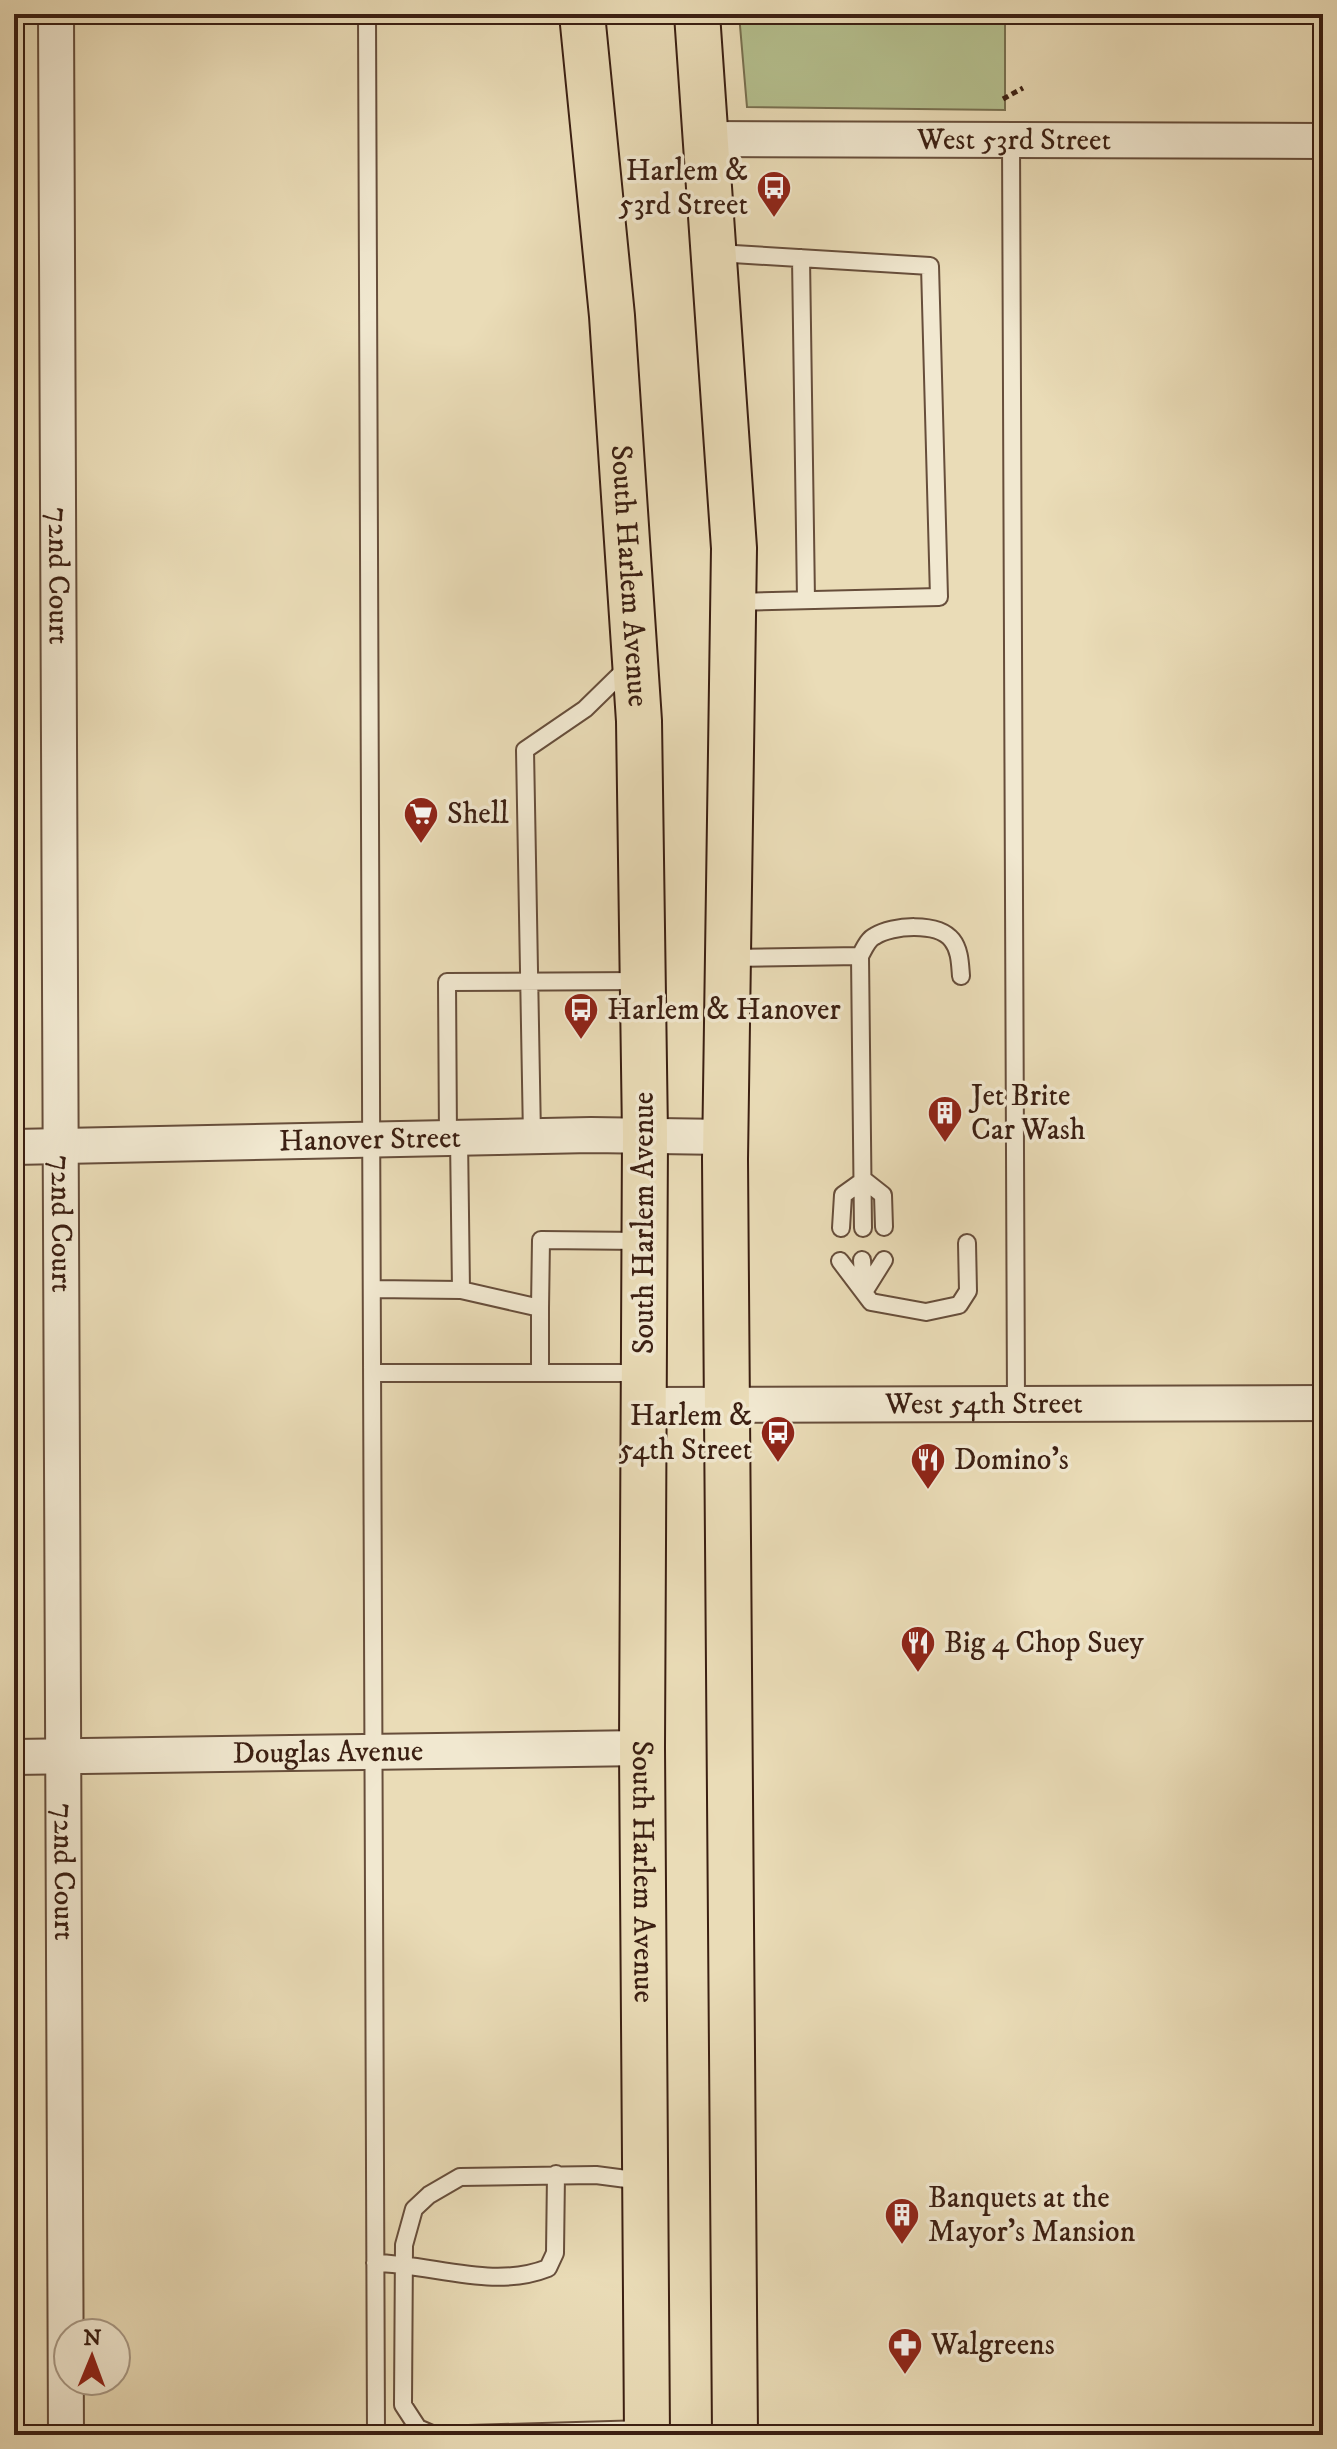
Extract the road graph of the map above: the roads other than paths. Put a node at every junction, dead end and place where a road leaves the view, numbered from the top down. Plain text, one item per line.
1 (56, 14) edge
2 (367, 14) edge
3 (582, 14) edge
4 (697, 14) edge
5 (706, 139) junction
6 (1011, 139) junction
7 (1323, 141) edge
8 (714, 253) junction
9 (801, 258) junction
10 (806, 600) junction
11 (734, 602) junction
12 (636, 659) junction
13 (860, 956) junction
14 (730, 958) junction
15 (961, 976) dead end
16 (642, 981) junction
17 (532, 982) junction
18 (645, 1135) junction
19 (532, 1136) junction
20 (725, 1137) junction
21 (453, 1138) junction
22 (371, 1140) junction
23 (58, 1146) junction
24 (14, 1147) edge
25 (864, 1180) junction
26 (884, 1227) dead end
27 (841, 1228) dead end
28 (863, 1228) dead end
29 (645, 1241) junction
30 (967, 1243) dead end
31 (862, 1260) dead end
32 (884, 1260) dead end
33 (840, 1261) dead end
34 (372, 1289) junction
35 (461, 1290) junction
36 (864, 1292) junction
37 (540, 1308) junction
38 (372, 1373) junction
39 (540, 1373) junction
40 (644, 1389) junction
41 (728, 1403) junction
42 (1016, 1403) junction
43 (1323, 1403) edge
44 (642, 1748) junction
45 (373, 1751) junction
46 (62, 1756) junction
47 (14, 1757) edge
48 (556, 2174) junction
49 (645, 2181) junction
50 (375, 2263) junction
51 (404, 2263) junction
52 (647, 2432) edge
53 (66, 2435) edge
54 (376, 2435) edge
55 (735, 2435) edge

1 - 23 street, 72nd Court
2 - 22 lane
3 - 12 main road, South Harlem Avenue
4 - 5 main road
5 - 6 street, West 53rd Street
5 - 8 main road
6 - 7 street, West 53rd Street
6 - 42 lane
8 - 9 lane
8 - 11 main road
9 - 10 lane
9 - 10 lane
10 - 11 lane
11 - 14 main road
12 - 16 main road, South Harlem Avenue
12 - 17 lane
13 - 14 lane
13 - 15 lane
13 - 25 lane
14 - 20 main road
16 - 17 lane
16 - 18 main road, South Harlem Avenue
17 - 19 lane
17 - 21 lane
18 - 19 street, Hanover Street
18 - 20 street, Hanover Street
18 - 29 main road, South Harlem Avenue
19 - 21 street, Hanover Street
20 - 41 main road
21 - 22 street, Hanover Street
21 - 35 lane
22 - 23 street, Hanover Street
22 - 34 lane
23 - 24 street, Hanover Street
23 - 46 street, 72nd Court
25 - 26 lane
25 - 27 lane
25 - 28 lane
29 - 37 lane
29 - 40 main road, South Harlem Avenue
30 - 36 lane
31 - 36 lane
32 - 36 lane
33 - 36 lane
34 - 35 lane
34 - 38 lane
35 - 37 lane
37 - 39 lane
38 - 39 lane
38 - 45 lane
39 - 40 lane
40 - 41 street, West 54th Street
40 - 44 main road, South Harlem Avenue
41 - 42 street, West 54th Street
41 - 55 main road
42 - 43 street, West 54th Street
44 - 45 street, Douglas Avenue
44 - 49 main road, South Harlem Avenue
45 - 46 street, Douglas Avenue
45 - 50 lane
46 - 47 street, Douglas Avenue
46 - 53 street, 72nd Court
48 - 49 lane
48 - 51 lane
48 - 51 lane
49 - 52 main road, South Harlem Avenue
50 - 51 lane
50 - 54 lane
51 - 52 lane

